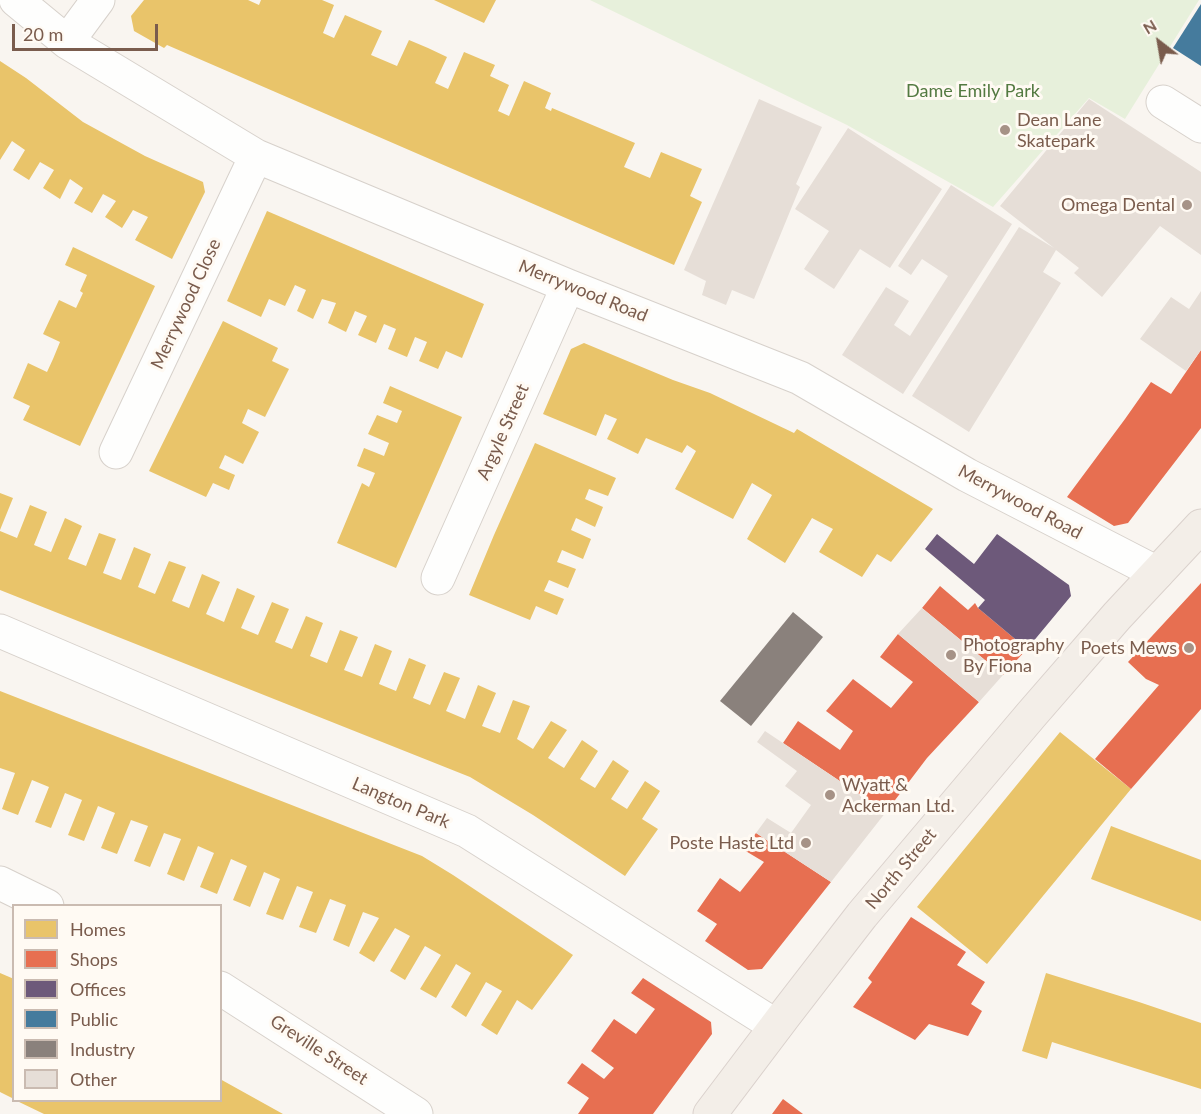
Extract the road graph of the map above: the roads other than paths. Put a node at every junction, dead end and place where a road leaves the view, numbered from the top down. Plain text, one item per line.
1 (16, 0) edge
2 (98, 0) edge
3 (67, 42) junction
4 (1163, 102) dead end
5 (1201, 126) edge
6 (256, 156) junction
7 (568, 286) junction
8 (116, 452) dead end
9 (1201, 526) edge
10 (1156, 573) junction
11 (438, 578) dead end
12 (0, 631) edge
13 (0, 883) edge
14 (43, 904) edge
15 (222, 989) edge
16 (776, 1026) junction
17 (416, 1114) edge
18 (710, 1114) edge

1 - 3 street, Merrywood Road
2 - 3 street
3 - 6 street, Merrywood Road
4 - 5 street
6 - 7 street, Merrywood Road
6 - 8 street, Merrywood Close
7 - 10 street, Merrywood Road
7 - 11 street, Argyle Street
9 - 10 main road, North Street
10 - 16 main road, North Street
12 - 16 street, Langton Park
13 - 14 street
15 - 17 street, Greville Street
16 - 18 main road, North Street

